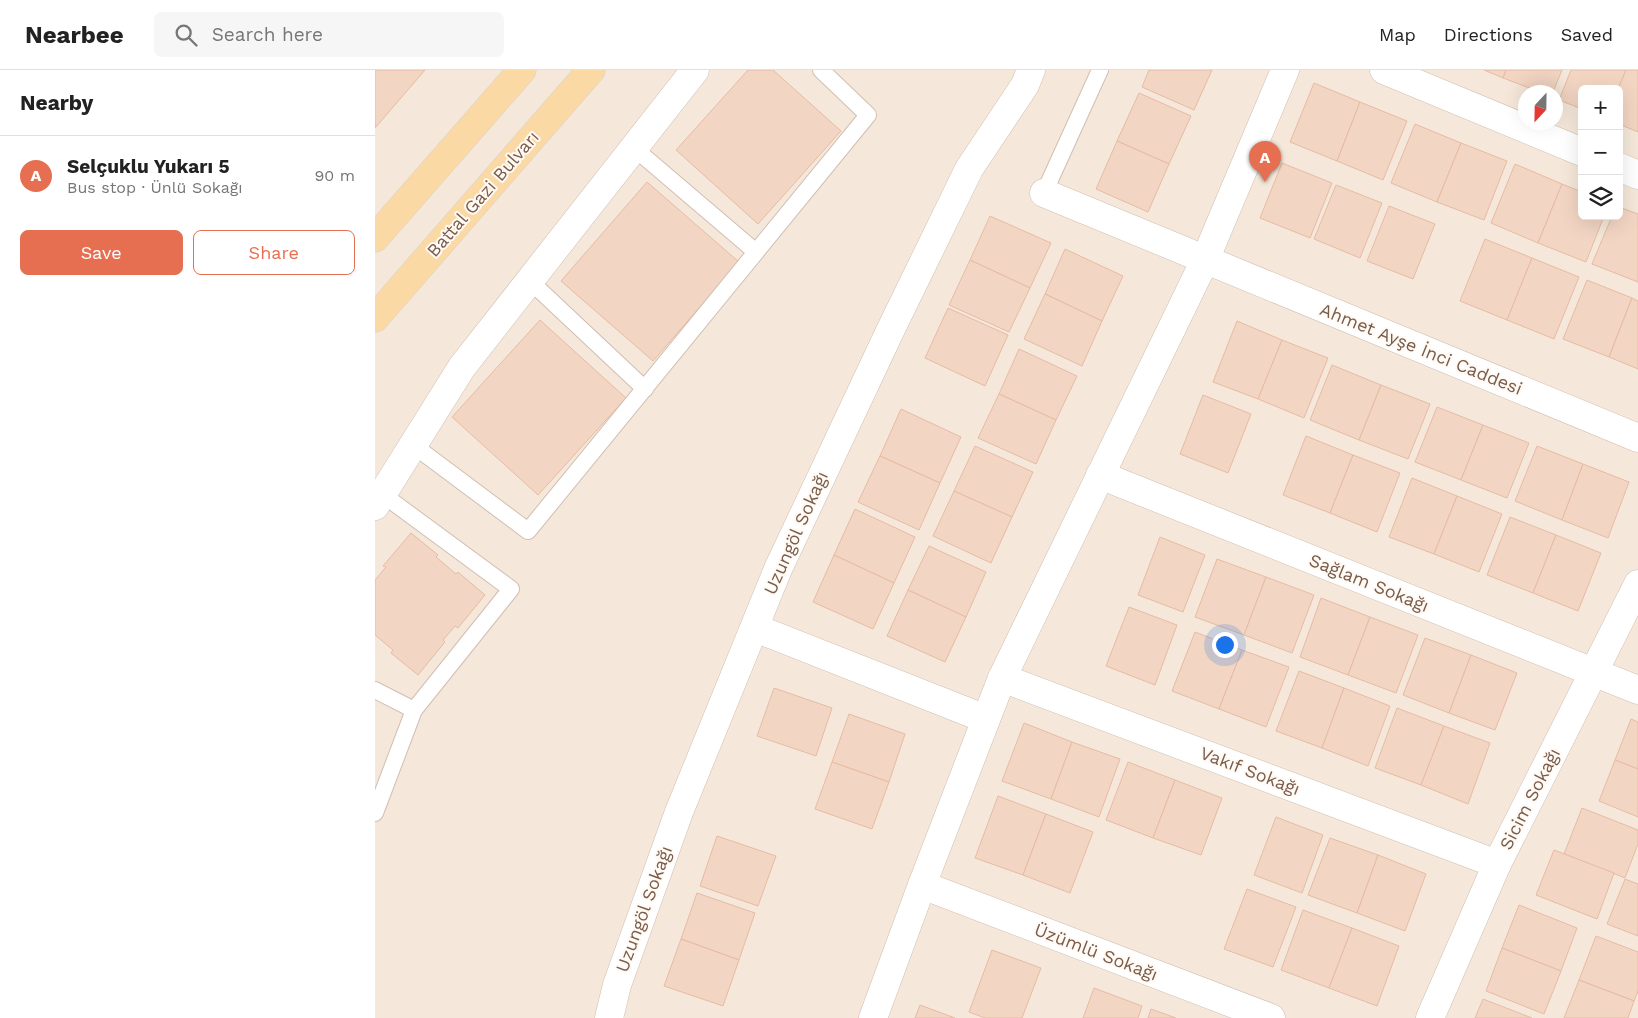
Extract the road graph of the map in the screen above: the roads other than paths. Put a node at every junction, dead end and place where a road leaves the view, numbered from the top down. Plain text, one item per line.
1 (522, 70) edge
2 (591, 70) edge
3 (695, 70) edge
4 (821, 70) edge
5 (1031, 70) edge
6 (1100, 70) edge
7 (1285, 70) edge
8 (1384, 70) edge
9 (634, 148) junction
10 (1578, 150) edge
11 (1623, 169) edge
12 (1638, 175) edge
13 (1044, 193) joint
14 (375, 238) edge
15 (756, 252) junction
16 (1205, 260) junction
17 (530, 281) junction
18 (375, 318) edge
19 (645, 389) junction
20 (1638, 438) edge
21 (413, 445) junction
22 (1101, 475) junction
23 (379, 500) edge
24 (1638, 584) edge
25 (755, 628) junction
26 (1593, 672) junction
27 (1002, 678) junction
28 (375, 690) edge
29 (1638, 690) edge
30 (414, 710) junction
31 (986, 719) junction
32 (375, 813) edge
33 (1497, 864) junction
34 (922, 885) junction
35 (609, 1018) edge
36 (873, 1018) edge
37 (1271, 1018) edge
38 (1430, 1018) edge

1 - 14 main road
2 - 18 main road, Battal Gazi Bulvarı
3 - 9 street
4 - 15 lane
5 - 25 street, Uzungöl Sokağı
6 - 13 lane
7 - 16 street
8 - 10 street
9 - 15 lane
9 - 17 street
11 - 12 street
13 - 16 street, Ahmet Ayşe İnci Caddesi
15 - 19 lane
16 - 20 street, Ahmet Ayşe İnci Caddesi
16 - 22 street
17 - 19 lane
17 - 21 street
19 - 21 lane
21 - 23 street
22 - 26 street, Sağlam Sokağı
22 - 27 street
23 - 30 lane
24 - 26 street, Sicim Sokağı
25 - 31 street
25 - 35 street, Uzungöl Sokağı
26 - 29 street, Sağlam Sokağı
26 - 33 street, Sicim Sokağı
27 - 31 street
27 - 33 street, Vakıf Sokağı
28 - 30 lane
30 - 32 lane
31 - 34 street
33 - 38 street, Sicim Sokağı
34 - 36 street
34 - 37 street, Üzümlü Sokağı

